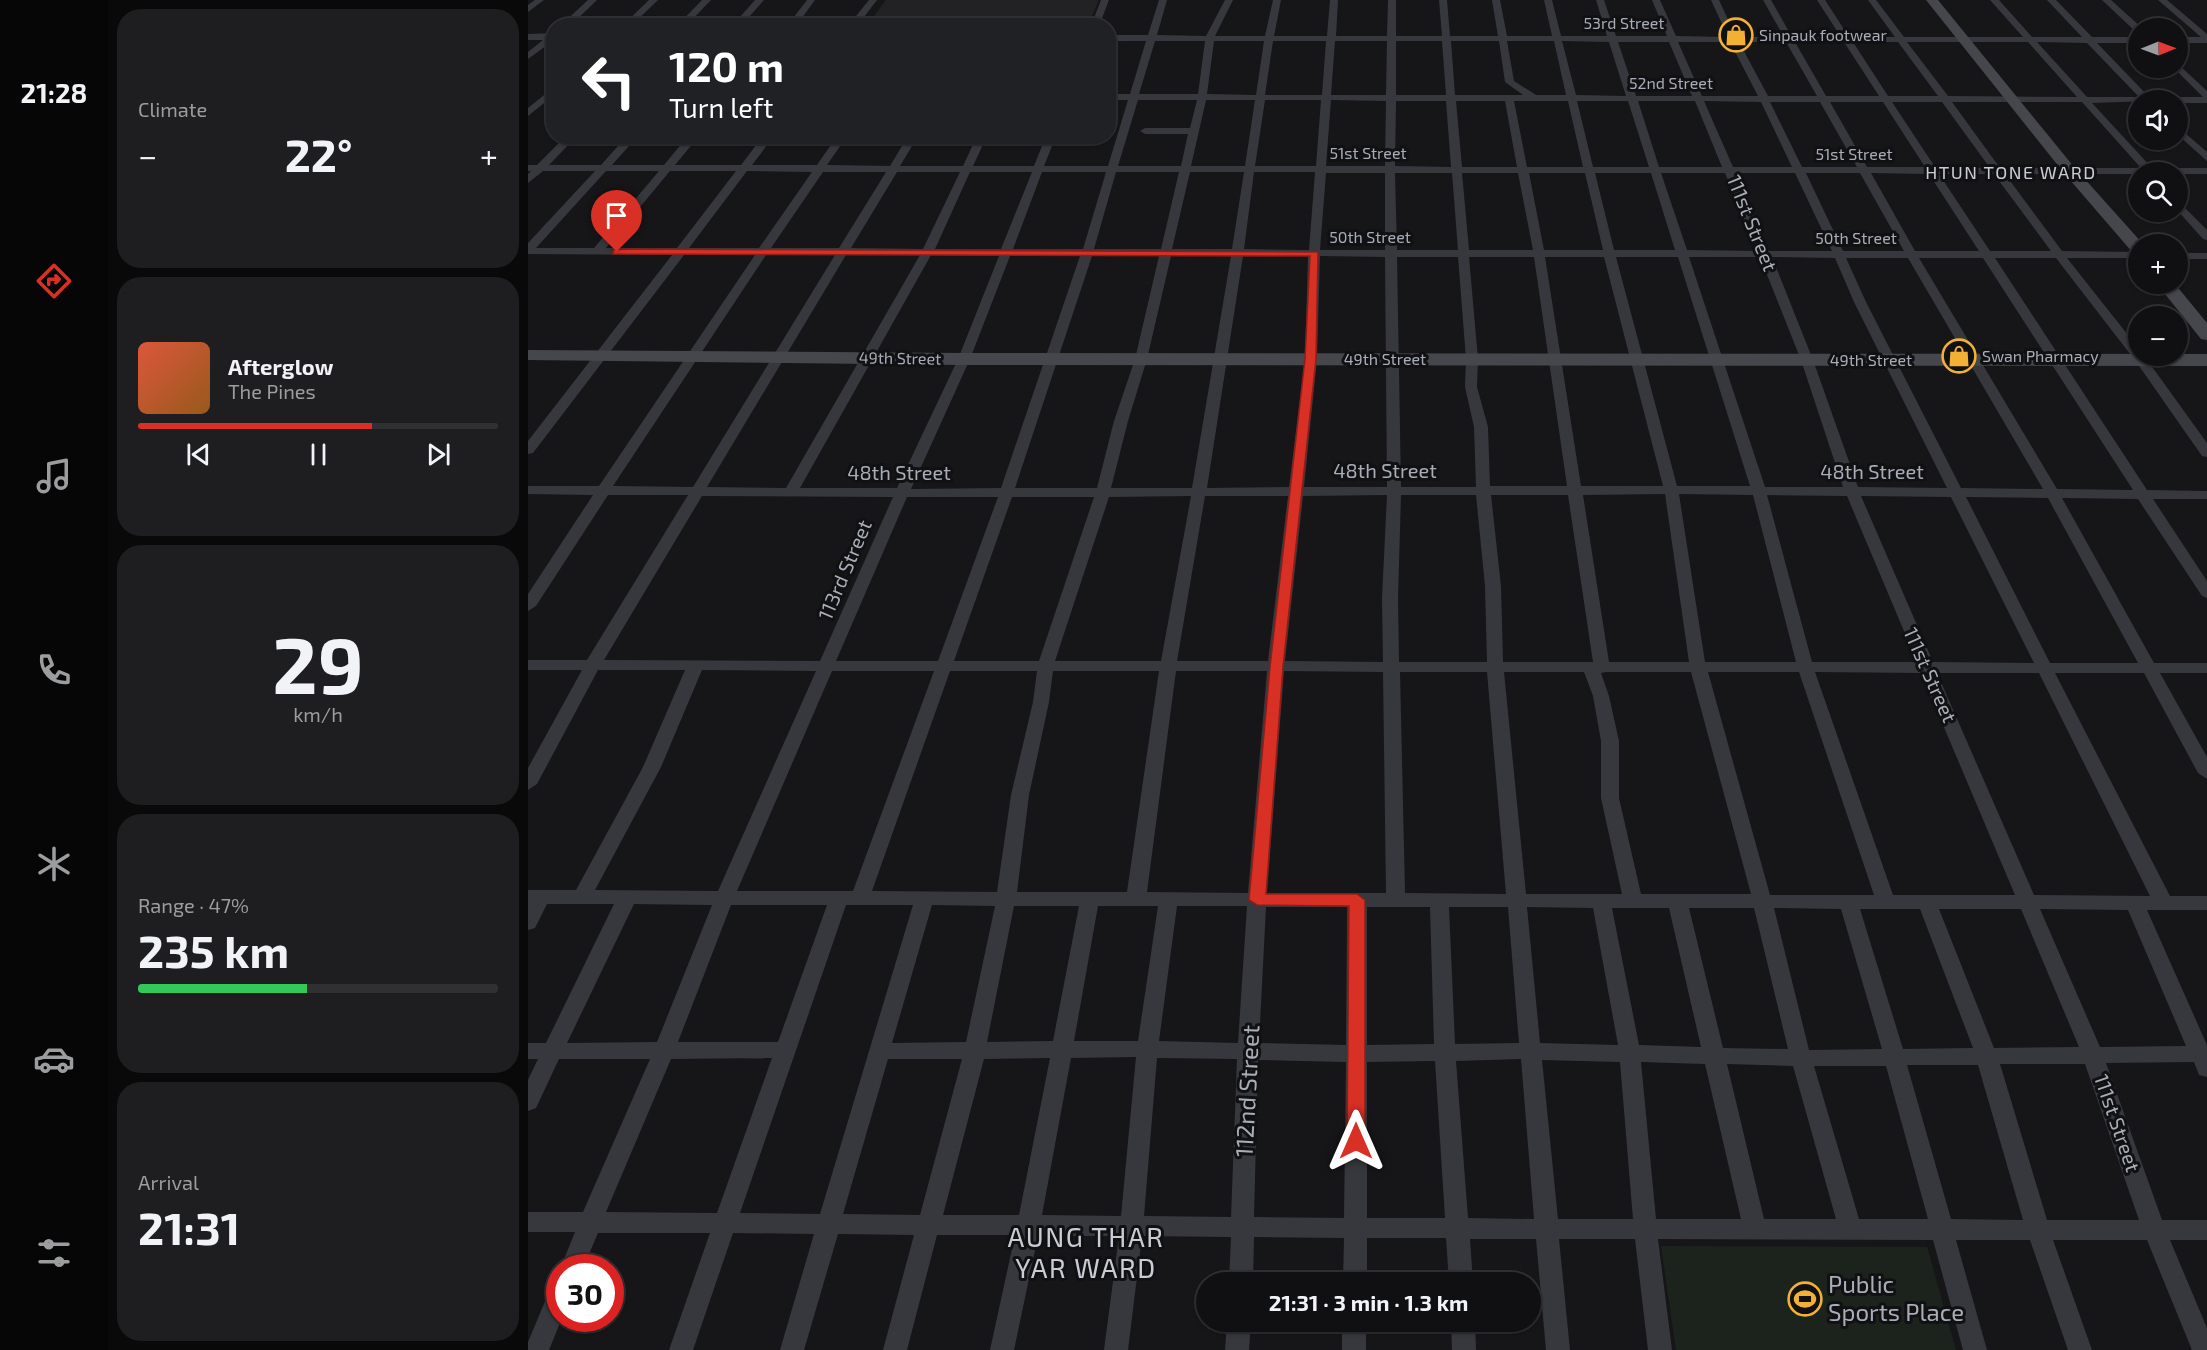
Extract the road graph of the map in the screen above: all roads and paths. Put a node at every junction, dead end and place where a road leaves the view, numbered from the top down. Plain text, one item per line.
1 (540, 0) edge
2 (593, 0) edge
3 (654, 0) edge
4 (706, 0) edge
5 (760, 0) edge
6 (811, 0) edge
7 (873, 0) edge
8 (1105, 0) edge
9 (1163, 0) edge
10 (1229, 0) edge
11 (1277, 0) edge
12 (1334, 0) edge
13 (1392, 0) edge
14 (1443, 0) edge
15 (1496, 0) edge
16 (1548, 0) edge
17 (1600, 0) edge
18 (1656, 0) edge
19 (1715, 0) edge
20 (1767, 0) edge
21 (1821, 0) edge
22 (1872, 0) edge
23 (1932, 0) edge
24 (1994, 0) edge
25 (2051, 0) edge
26 (2106, 0) edge
27 (2162, 0) edge
28 (528, 9) edge
29 (573, 18) edge
30 (635, 18) edge
31 (689, 18) edge
32 (743, 18) edge
33 (797, 18) edge
34 (858, 18) edge
35 (1098, 18) edge
36 (2128, 20) edge
37 (546, 36) edge
38 (528, 37) edge
39 (1210, 37) junction
40 (1331, 37) junction
41 (1389, 37) junction
42 (1446, 37) junction
43 (1503, 37) junction
44 (1116, 38) edge
45 (1152, 38) junction
46 (1269, 38) junction
47 (1558, 38) junction
48 (1611, 38) junction
49 (1672, 38) junction
50 (1731, 38) junction
51 (1788, 38) junction
52 (1846, 38) junction
53 (1900, 39) junction
54 (1963, 39) junction
55 (2029, 39) junction
56 (2088, 39) junction
57 (2188, 39) edge
58 (2207, 39) edge
59 (2128, 40) edge
60 (546, 42) edge
61 (528, 56) edge
62 (2188, 78) edge
63 (2137, 90) edge
64 (546, 94) edge
65 (528, 96) edge
66 (1116, 97) edge
67 (1135, 97) junction
68 (1202, 97) junction
69 (1260, 97) junction
70 (1327, 97) junction
71 (1390, 97) junction
72 (546, 98) edge
73 (1451, 98) junction
74 (1509, 98) junction
75 (1534, 98) junction
76 (1571, 98) junction
77 (1632, 98) junction
78 (1697, 98) junction
79 (1764, 98) junction
80 (1825, 98) junction
81 (1885, 98) junction
82 (2207, 98) edge
83 (1946, 99) junction
84 (2014, 99) junction
85 (2082, 99) junction
86 (2188, 99) edge
87 (2128, 100) edge
88 (528, 113) edge
89 (1145, 131) dead end
90 (1193, 132) junction
91 (2188, 140) edge
92 (564, 144) edge
93 (626, 144) edge
94 (688, 144) edge
95 (763, 144) edge
96 (837, 144) edge
97 (908, 144) edge
98 (978, 144) edge
99 (1048, 144) edge
100 (2207, 158) edge
101 (2141, 162) edge
102 (968, 167) junction
103 (1039, 167) junction
104 (1111, 167) junction
105 (528, 168) edge
106 (540, 168) junction
107 (605, 168) junction
108 (668, 168) junction
109 (745, 168) junction
110 (822, 168) junction
111 (894, 168) junction
112 (1183, 168) junction
113 (1252, 168) junction
114 (1320, 168) junction
115 (1390, 168) junction
116 (1455, 168) junction
117 (1522, 168) junction
118 (1588, 169) junction
119 (1730, 169) junction
120 (1798, 169) junction
121 (1863, 169) junction
122 (1930, 169) junction
123 (1995, 169) junction
124 (1655, 170) junction
125 (2069, 170) junction
126 (2128, 171) edge
127 (2188, 171) edge
128 (2207, 171) edge
129 (528, 180) edge
130 (2188, 215) edge
131 (2128, 237) edge
132 (2207, 237) edge
133 (528, 251) edge
134 (596, 252) junction
135 (844, 252) junction
136 (927, 252) junction
137 (680, 253) junction
138 (763, 253) junction
139 (1004, 253) junction
140 (1087, 253) junction
141 (1164, 253) junction
142 (1238, 253) junction
143 (1314, 254) junction
144 (1390, 254) junction
145 (1465, 254) junction
146 (1539, 254) junction
147 (1608, 254) junction
148 (1680, 254) junction
149 (1765, 255) junction
150 (1840, 255) junction
151 (1912, 255) junction
152 (1986, 255) junction
153 (2059, 255) junction
154 (2128, 255) edge
155 (2188, 256) edge
156 (2207, 256) edge
157 (2174, 294) edge
158 (2207, 335) edge
159 (2128, 342) edge
160 (528, 355) edge
161 (601, 355) junction
162 (691, 356) junction
163 (778, 357) junction
164 (867, 357) junction
165 (964, 359) junction
166 (1051, 359) junction
167 (1141, 359) junction
168 (1222, 359) junction
169 (1311, 359) junction
170 (1393, 359) junction
171 (1473, 359) junction
172 (1553, 359) junction
173 (1635, 360) junction
174 (1718, 360) junction
175 (1807, 360) junction
176 (1890, 360) junction
177 (1973, 360) junction
178 (2058, 360) junction
179 (2128, 360) edge
180 (2188, 360) edge
181 (2207, 360) edge
182 (2146, 366) edge
183 (528, 450) edge
184 (2207, 453) edge
185 (528, 490) edge
186 (605, 490) junction
187 (697, 490) junction
188 (1394, 490) junction
189 (1483, 490) junction
190 (1671, 490) junction
191 (1295, 491) junction
192 (1575, 491) junction
193 (1759, 491) junction
194 (902, 492) junction
195 (1007, 492) junction
196 (1103, 492) junction
197 (1198, 492) junction
198 (1852, 492) junction
199 (1954, 492) junction
200 (790, 493) junction
201 (2053, 494) junction
202 (2145, 494) junction
203 (2207, 495) edge
204 (2207, 593) edge
205 (528, 606) edge
206 (696, 664) junction
207 (1046, 664) junction
208 (528, 665) edge
209 (827, 665) junction
210 (945, 665) junction
211 (592, 666) junction
212 (1393, 666) junction
213 (1495, 666) junction
214 (1168, 667) junction
215 (1276, 667) junction
216 (1597, 667) junction
217 (2148, 667) junction
218 (1698, 668) junction
219 (2207, 668) edge
220 (1806, 669) junction
221 (1926, 669) junction
222 (2045, 669) junction
223 (2207, 773) edge
224 (528, 784) edge
225 (535, 897) edge
226 (582, 897) junction
227 (627, 897) junction
228 (724, 898) junction
229 (849, 898) junction
230 (924, 898) junction
231 (1006, 899) junction
232 (1090, 899) junction
233 (1136, 899) junction
234 (1439, 899) junction
235 (1257, 900) junction
236 (1357, 900) junction
237 (1396, 900) junction
238 (1515, 900) junction
239 (1633, 900) junction
240 (1677, 900) junction
241 (1168, 901) junction
242 (1601, 901) junction
243 (1762, 901) junction
244 (1848, 902) junction
245 (1886, 902) junction
246 (1927, 902) junction
247 (2026, 902) junction
248 (2134, 902) junction
249 (2163, 902) junction
250 (2207, 903) edge
251 (528, 923) edge
252 (1147, 1049) junction
253 (528, 1050) edge
254 (664, 1050) junction
255 (786, 1050) junction
256 (879, 1050) junction
257 (1060, 1050) junction
258 (553, 1051) junction
259 (975, 1051) junction
260 (1532, 1051) junction
261 (1445, 1052) junction
262 (1250, 1053) junction
263 (2092, 1053) junction
264 (1356, 1054) junction
265 (1629, 1054) junction
266 (1986, 1054) junction
267 (1894, 1055) junction
268 (1713, 1057) junction
269 (1801, 1058) junction
270 (2205, 1059) edge
271 (528, 1102) edge
272 (528, 1222) edge
273 (589, 1222) junction
274 (725, 1223) junction
275 (829, 1224) junction
276 (927, 1224) junction
277 (1030, 1225) junction
278 (1132, 1226) junction
279 (1244, 1227) junction
280 (1355, 1227) junction
281 (1458, 1227) junction
282 (1546, 1229) junction
283 (1645, 1229) junction
284 (1755, 1229) junction
285 (1850, 1229) junction
286 (1940, 1229) junction
287 (2154, 1229) junction
288 (2038, 1230) junction
289 (2207, 1230) edge
290 (576, 1254) edge
291 (1242, 1272) edge
292 (1355, 1272) edge
293 (1460, 1272) edge
294 (546, 1328) edge
295 (1238, 1332) edge
296 (1354, 1332) edge
297 (1463, 1332) edge
298 (537, 1350) edge
299 (681, 1350) edge
300 (792, 1350) edge
301 (895, 1350) edge
302 (1002, 1350) edge
303 (1116, 1350) edge
304 (1237, 1350) edge
305 (1354, 1350) edge
306 (1464, 1350) edge
307 (1558, 1350) edge
308 (1660, 1350) edge
309 (1975, 1350) edge
310 (2080, 1350) edge
311 (2204, 1350) edge

1 - 28 street
2 - 29 street
3 - 30 street
4 - 31 street
5 - 32 street
6 - 33 street
7 - 34 street
8 - 35 street
9 - 45 street
10 - 39 street
11 - 46 street
12 - 40 street, 112nd Street
13 - 41 street
14 - 42 street
15 - 43 street
16 - 47 street
17 - 48 street
18 - 49 street, 111st Street
19 - 50 street
20 - 51 street
21 - 52 street
22 - 53 street
23 - 54 main road
24 - 55 street
25 - 56 street
26 - 36 street
27 - 58 street
37 - 38 street
39 - 45 street, 53rd Street
39 - 46 street, 53rd Street
39 - 68 street
40 - 41 street, 53rd Street
40 - 46 street, 53rd Street
40 - 70 street, 112nd Street
41 - 42 street, 53rd Street
41 - 71 street
42 - 43 street, 53rd Street
42 - 73 street
43 - 47 street, 53rd Street
43 - 75 street
44 - 45 street, 53rd Street
45 - 67 street
46 - 69 street
47 - 48 street, 53rd Street
47 - 76 street
48 - 49 street, 53rd Street
48 - 77 street
49 - 50 street, 53rd Street
49 - 78 street, 111st Street
50 - 51 street, 53rd Street
50 - 79 street
51 - 52 street, 53rd Street
51 - 80 street
52 - 53 street, 53rd Street
52 - 81 street
53 - 54 street, 53rd Street
53 - 83 street
54 - 55 street, 53rd Street
54 - 84 main road
55 - 56 street, 53rd Street
55 - 85 street
56 - 59 street, 53rd Street
56 - 63 street
57 - 58 street
60 - 61 street
62 - 82 street
64 - 65 street
66 - 67 street, 52nd Street
67 - 68 street, 52nd Street
67 - 104 street
68 - 69 street, 52nd Street
68 - 90 street
69 - 70 street, 52nd Street
69 - 113 street
70 - 71 street, 52nd Street
70 - 114 street, 112nd Street
71 - 73 street, 52nd Street
71 - 115 street
72 - 88 street
73 - 74 street, 52nd Street
73 - 116 street
74 - 75 street, 52nd Street
74 - 117 street
75 - 76 street, 52nd Street
76 - 77 street, 52nd Street
76 - 118 street
77 - 78 street, 52nd Street
77 - 124 street
78 - 79 street, 52nd Street
78 - 119 street, 111st Street
79 - 80 street, 52nd Street
79 - 120 street
80 - 81 street, 52nd Street
80 - 121 street
81 - 83 street, 52nd Street
81 - 122 street
82 - 86 street, 52nd Street
83 - 84 street, 52nd Street
83 - 123 street
84 - 85 street, 52nd Street
84 - 125 main road
85 - 87 street, 52nd Street
85 - 101 street
89 - 90 street
90 - 112 street
91 - 100 street
92 - 106 street
93 - 107 street
94 - 108 street
95 - 109 street
96 - 110 street
97 - 111 street
98 - 102 street
99 - 103 street
102 - 103 street, 51st Street
102 - 111 street, 51st Street
102 - 136 street
103 - 104 street, 51st Street
103 - 139 street
104 - 112 street, 51st Street
104 - 140 street
105 - 106 street, 51st Street
106 - 107 street, 51st Street
106 - 129 street
107 - 108 street, 51st Street
107 - 133 street
108 - 109 street, 51st Street
108 - 134 street
109 - 110 street, 51st Street
109 - 137 street
110 - 111 street, 51st Street
110 - 138 street
111 - 135 street
112 - 113 street, 51st Street
112 - 141 street
113 - 114 street, 51st Street
113 - 142 street
114 - 115 street, 51st Street
114 - 143 street, 112nd Street
115 - 116 street, 51st Street
115 - 144 street
116 - 117 street, 51st Street
116 - 145 street
117 - 118 street, 51st Street
117 - 146 street
118 - 124 street, 51st Street
118 - 147 street
119 - 120 street, 51st Street
119 - 124 street, 51st Street
119 - 149 street, 111st Street
120 - 121 street, 51st Street
120 - 150 street
121 - 122 street, 51st Street
121 - 151 street
122 - 123 street, 51st Street
122 - 152 street
123 - 125 street, 51st Street
123 - 153 street
124 - 148 street
125 - 126 street, 51st Street
125 - 131 main road
127 - 128 street, 51st Street
130 - 132 street
133 - 134 street, 50th Street
134 - 137 street, 50th Street
135 - 136 street, 50th Street
135 - 138 street, 50th Street
135 - 163 street
136 - 139 street, 50th Street
136 - 164 street
137 - 138 street, 50th Street
137 - 161 street
138 - 162 street
139 - 140 street, 50th Street
139 - 165 street
140 - 141 street, 50th Street
140 - 166 street
141 - 142 street, 50th Street
141 - 167 street
142 - 143 street, 50th Street
142 - 168 street
143 - 144 street, 50th Street
143 - 169 street, 112nd Street
144 - 145 street, 50th Street
144 - 170 street
145 - 146 street, 50th Street
145 - 171 street
146 - 147 street, 50th Street
146 - 172 street
147 - 148 street, 50th Street
147 - 173 street
148 - 149 street, 50th Street
148 - 174 street
149 - 150 street, 50th Street
149 - 175 street, 111st Street
150 - 151 street, 50th Street
150 - 176 street
151 - 152 street, 50th Street
151 - 177 street
152 - 153 street, 50th Street
152 - 178 street
153 - 154 street, 50th Street
153 - 159 street
155 - 156 street
157 - 158 main road
160 - 161 main road, 49th Street
161 - 162 main road, 49th Street
161 - 183 street
162 - 163 main road, 49th Street
162 - 186 street
163 - 164 main road, 49th Street
163 - 187 street
164 - 165 main road, 49th Street
164 - 200 street
165 - 166 main road, 49th Street
165 - 194 street, 113rd Street
166 - 167 main road, 49th Street
166 - 195 street
167 - 168 main road, 49th Street
167 - 196 street
168 - 169 main road, 49th Street
168 - 197 street
169 - 170 main road, 49th Street
169 - 191 street, 112nd Street
170 - 171 main road, 49th Street
170 - 188 street
171 - 172 main road, 49th Street
171 - 189 street
172 - 173 main road, 49th Street
172 - 192 street
173 - 174 main road, 49th Street
173 - 190 street
174 - 175 main road, 49th Street
174 - 193 street
175 - 176 main road, 49th Street
175 - 198 street, 111st Street
176 - 177 main road, 49th Street
176 - 199 street
177 - 178 main road, 49th Street
177 - 201 street
178 - 179 main road, 49th Street
178 - 202 street
180 - 181 main road, 49th Street
182 - 184 street
185 - 186 street, 48th Street
186 - 187 street, 48th Street
186 - 205 street
187 - 200 street, 48th Street
187 - 211 street
188 - 189 street, 48th Street
188 - 191 street, 48th Street
188 - 212 street
189 - 192 street, 48th Street
189 - 213 street
190 - 192 street, 48th Street
190 - 193 street, 48th Street
190 - 218 street
191 - 197 street, 48th Street
191 - 215 street, 112nd Street
192 - 216 street
193 - 198 street, 48th Street
193 - 220 street
194 - 195 street, 48th Street
194 - 200 street, 48th Street
194 - 209 street, 113rd Street
195 - 196 street, 48th Street
195 - 210 street
196 - 197 street, 48th Street
196 - 207 street
197 - 214 street
198 - 199 street, 48th Street
198 - 221 street, 111st Street
199 - 201 street, 48th Street
199 - 222 street
201 - 202 street, 48th Street
201 - 217 street
202 - 203 street, 48th Street
202 - 204 street
206 - 209 street
206 - 211 street
206 - 226 street
207 - 210 street
207 - 214 street
207 - 231 street
208 - 211 street
209 - 210 street
209 - 228 street, 113rd Street
210 - 229 street
211 - 224 street
212 - 213 street
212 - 215 street
212 - 237 street
213 - 216 street
213 - 238 street
214 - 215 street
214 - 233 street
215 - 235 street, 112nd Street
216 - 218 street
216 - 239 street
217 - 219 street
217 - 222 street
217 - 223 street
218 - 220 street
218 - 243 street
220 - 221 street
220 - 245 street
221 - 222 street
221 - 247 street, 111st Street
222 - 249 street
225 - 226 street
225 - 251 street
226 - 227 street
227 - 228 street
227 - 258 street
228 - 229 street
228 - 254 street, 113rd Street
229 - 230 street
229 - 255 street
230 - 231 street
230 - 256 street
231 - 232 street
231 - 259 street
232 - 233 street
232 - 257 street
233 - 241 street
234 - 237 street
234 - 238 street
234 - 261 street
235 - 236 street
235 - 241 street
235 - 262 street, 112nd Street
236 - 237 street
236 - 264 street
238 - 242 street
238 - 260 street
239 - 240 street
239 - 242 street
240 - 243 street
240 - 268 street
241 - 252 street
242 - 265 street
243 - 244 street
243 - 269 street
244 - 245 street
244 - 267 street
245 - 246 street
246 - 247 street
246 - 266 street
247 - 248 street
247 - 263 street, 111st Street
248 - 249 street
248 - 270 street
249 - 250 street
252 - 257 street
252 - 262 street
252 - 278 street
253 - 258 street
254 - 255 street
254 - 258 street
254 - 273 street, 113rd Street
255 - 274 street
256 - 259 street
256 - 275 street
257 - 259 street
257 - 277 street
258 - 271 street
259 - 276 street
260 - 261 street
260 - 265 street
260 - 282 street
261 - 264 street
261 - 281 street
262 - 264 street
262 - 279 street, 112nd Street
263 - 266 street
263 - 270 street
263 - 287 street, 111st Street
264 - 280 street
265 - 268 street
265 - 283 street
266 - 267 street
266 - 288 street
267 - 269 street
267 - 286 street
268 - 269 street
268 - 284 street
269 - 285 street
272 - 273 street
273 - 274 street
273 - 290 street, 113rd Street
274 - 275 street
274 - 299 street
275 - 276 street
275 - 300 street
276 - 277 street
276 - 301 street
277 - 278 street
277 - 302 street
278 - 279 street
278 - 303 street
279 - 280 street
279 - 291 street, 112nd Street
280 - 281 street
280 - 292 street
281 - 282 street
281 - 293 street
282 - 283 street
282 - 307 street
283 - 284 street
283 - 308 street
284 - 285 street
285 - 286 street
286 - 288 street
286 - 309 street
287 - 288 street
287 - 289 street
287 - 311 street, 111st Street
288 - 310 street
294 - 298 street
295 - 304 street
296 - 305 street
297 - 306 street

